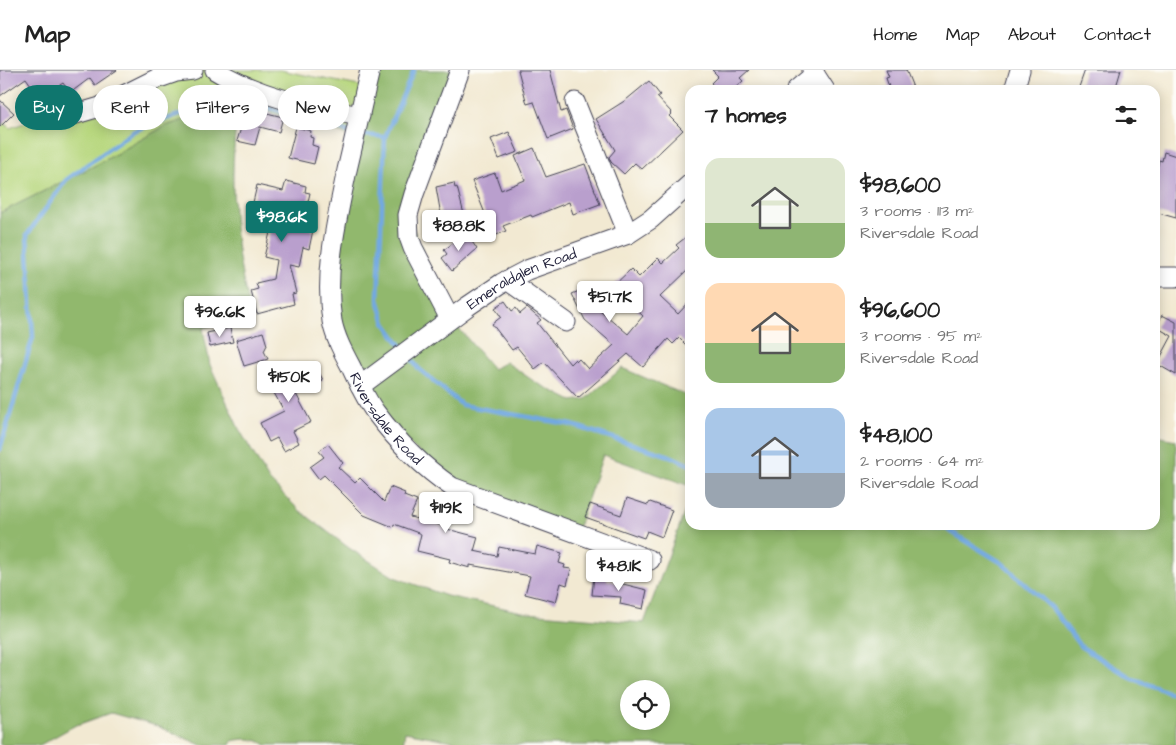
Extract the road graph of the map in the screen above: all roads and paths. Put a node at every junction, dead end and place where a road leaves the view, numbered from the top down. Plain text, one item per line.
1 (193, 70) edge
2 (215, 70) edge
3 (370, 70) edge
4 (460, 70) edge
5 (1020, 70) edge
6 (817, 78) edge
7 (805, 85) edge
8 (1016, 85) edge
9 (575, 102) dead end
10 (83, 112) edge
11 (360, 116) junction
12 (685, 188) edge
13 (628, 234) junction
14 (1160, 277) edge
15 (1176, 277) edge
16 (507, 280) junction
17 (450, 319) junction
18 (566, 322) dead end
19 (360, 386) junction
20 (650, 560) dead end

1 - 10 street
2 - 11 street
3 - 11 street, Riversdale Road
4 - 17 street
5 - 8 street
6 - 7 street
9 - 13 street
11 - 19 street, Riversdale Road
12 - 13 street, Emeraldglen Road
13 - 16 street, Emeraldglen Road
14 - 15 street
16 - 17 street, Emeraldglen Road
16 - 18 street
17 - 19 street, Emeraldglen Road
19 - 20 street, Riversdale Road

